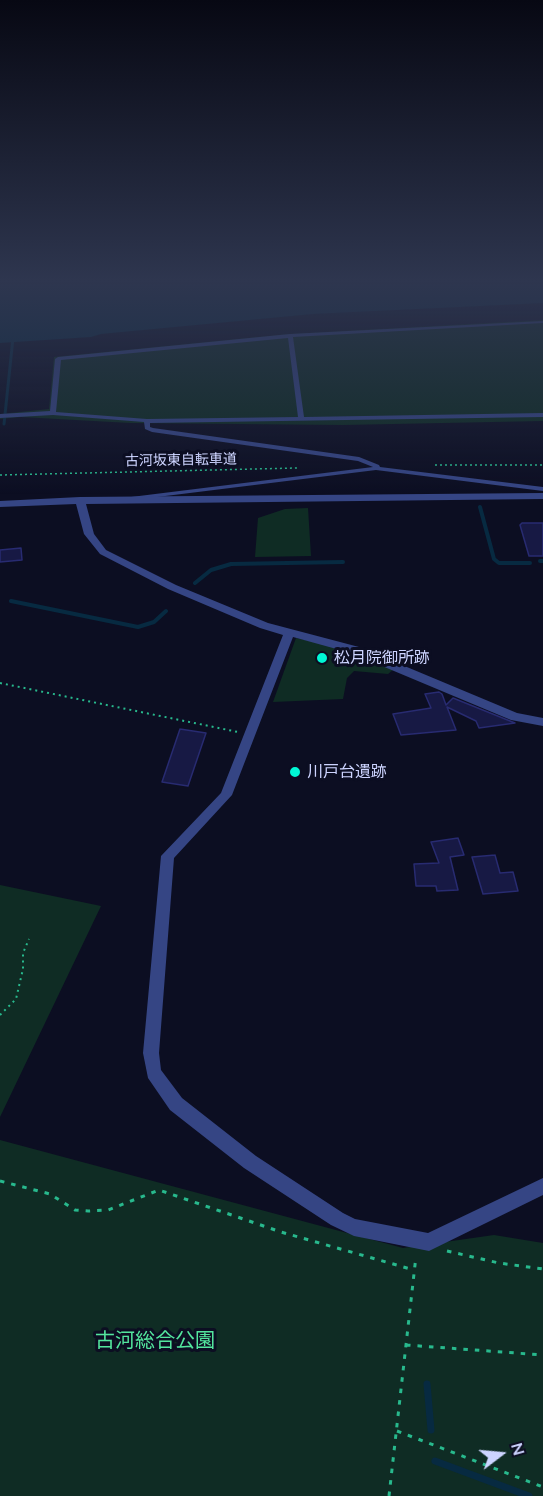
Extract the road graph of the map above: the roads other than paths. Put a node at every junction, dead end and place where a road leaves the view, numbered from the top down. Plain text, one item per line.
1 (110, 354) edge
2 (292, 354) edge
3 (53, 413) junction
4 (543, 415) edge
5 (0, 416) edge
6 (301, 418) junction
7 (147, 421) junction
8 (376, 468) junction
9 (543, 489) edge
10 (543, 496) edge
11 (80, 500) junction
12 (114, 500) junction
13 (0, 504) edge
14 (290, 633) junction
15 (543, 722) edge
16 (543, 1186) edge

1 - 3 lane
2 - 6 lane
3 - 5 lane
3 - 7 lane
4 - 6 lane
6 - 7 lane
7 - 8 lane
8 - 9 lane
8 - 12 lane
10 - 12 street
11 - 12 street
11 - 13 street
11 - 14 street
14 - 15 street
14 - 16 street

